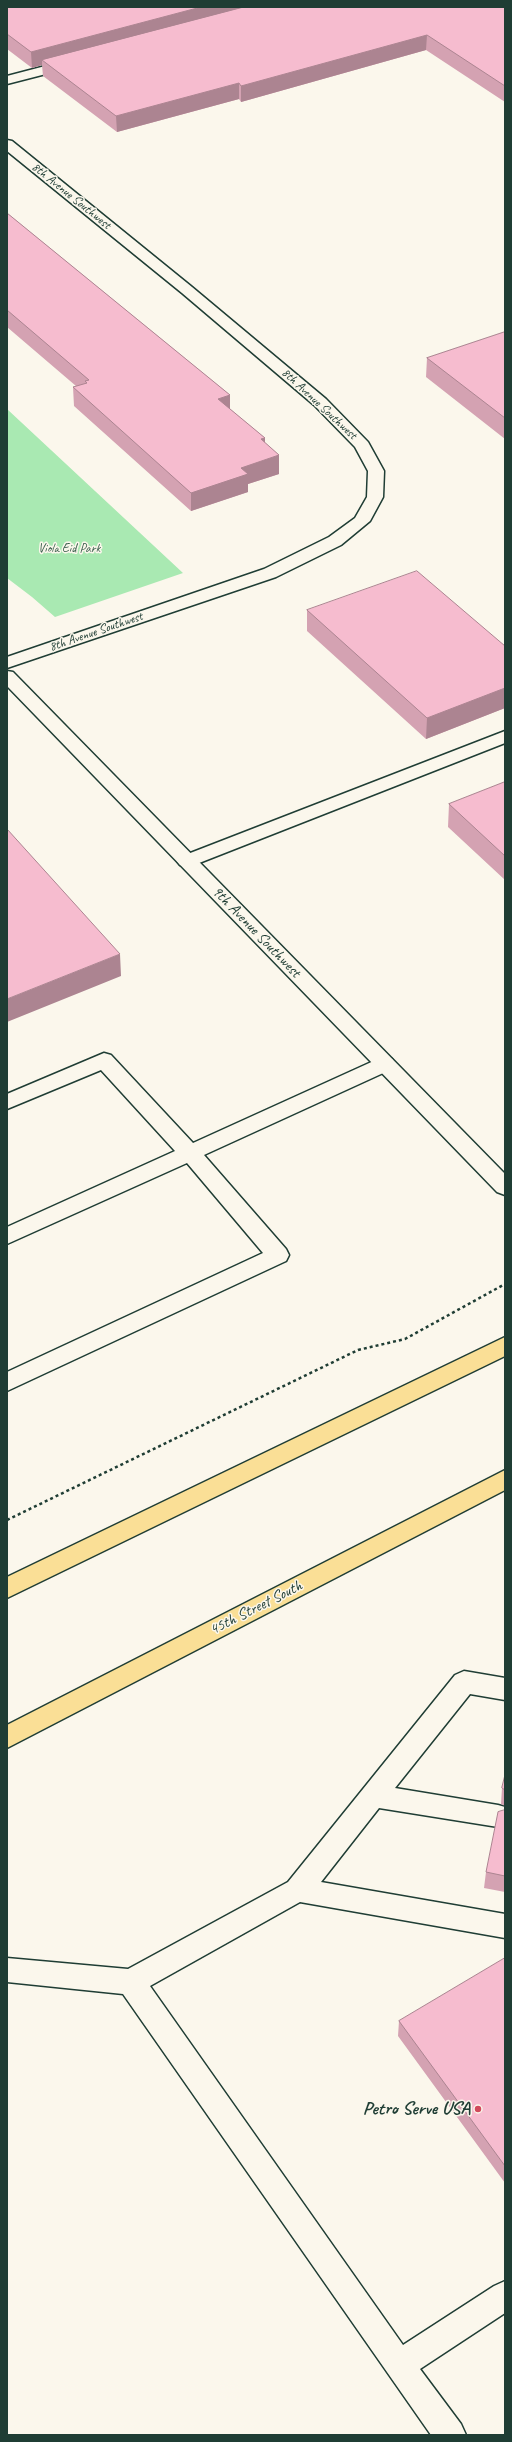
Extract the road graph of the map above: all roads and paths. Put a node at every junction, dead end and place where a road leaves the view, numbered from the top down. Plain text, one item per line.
1 (83, 60) edge
2 (7, 80) edge
3 (7, 144) edge
4 (7, 663) edge
5 (7, 676) edge
6 (505, 737) edge
7 (187, 861) junction
8 (385, 1064) junction
9 (7, 1102) edge
10 (190, 1153) junction
11 (505, 1187) edge
12 (7, 1236) edge
13 (505, 1284) edge
14 (505, 1346) edge
15 (7, 1382) edge
16 (505, 1479) edge
17 (7, 1520) edge
18 (46, 1570) junction
19 (7, 1588) edge
20 (7, 1595) edge
21 (505, 1689) edge
22 (7, 1737) edge
23 (373, 1796) junction
24 (498, 1816) edge
25 (298, 1890) junction
26 (505, 1926) edge
27 (7, 1970) edge
28 (131, 1982) junction
29 (505, 2296) edge
30 (399, 2365) junction
31 (450, 2435) edge

1 - 2 street
3 - 4 street, 8th Avenue Southwest
5 - 7 street, 9th Avenue Southwest
6 - 7 street
7 - 8 street, 9th Avenue Southwest
8 - 10 street
8 - 11 street, 9th Avenue Southwest
9 - 10 street
10 - 12 street
10 - 15 street
13 - 17 path
14 - 18 main road
16 - 22 main road, 45th Street South
18 - 19 main road
18 - 20 main road
21 - 23 street
23 - 24 street
23 - 25 street
25 - 26 street
25 - 28 street
27 - 28 street
28 - 30 street
29 - 30 street
30 - 31 street

